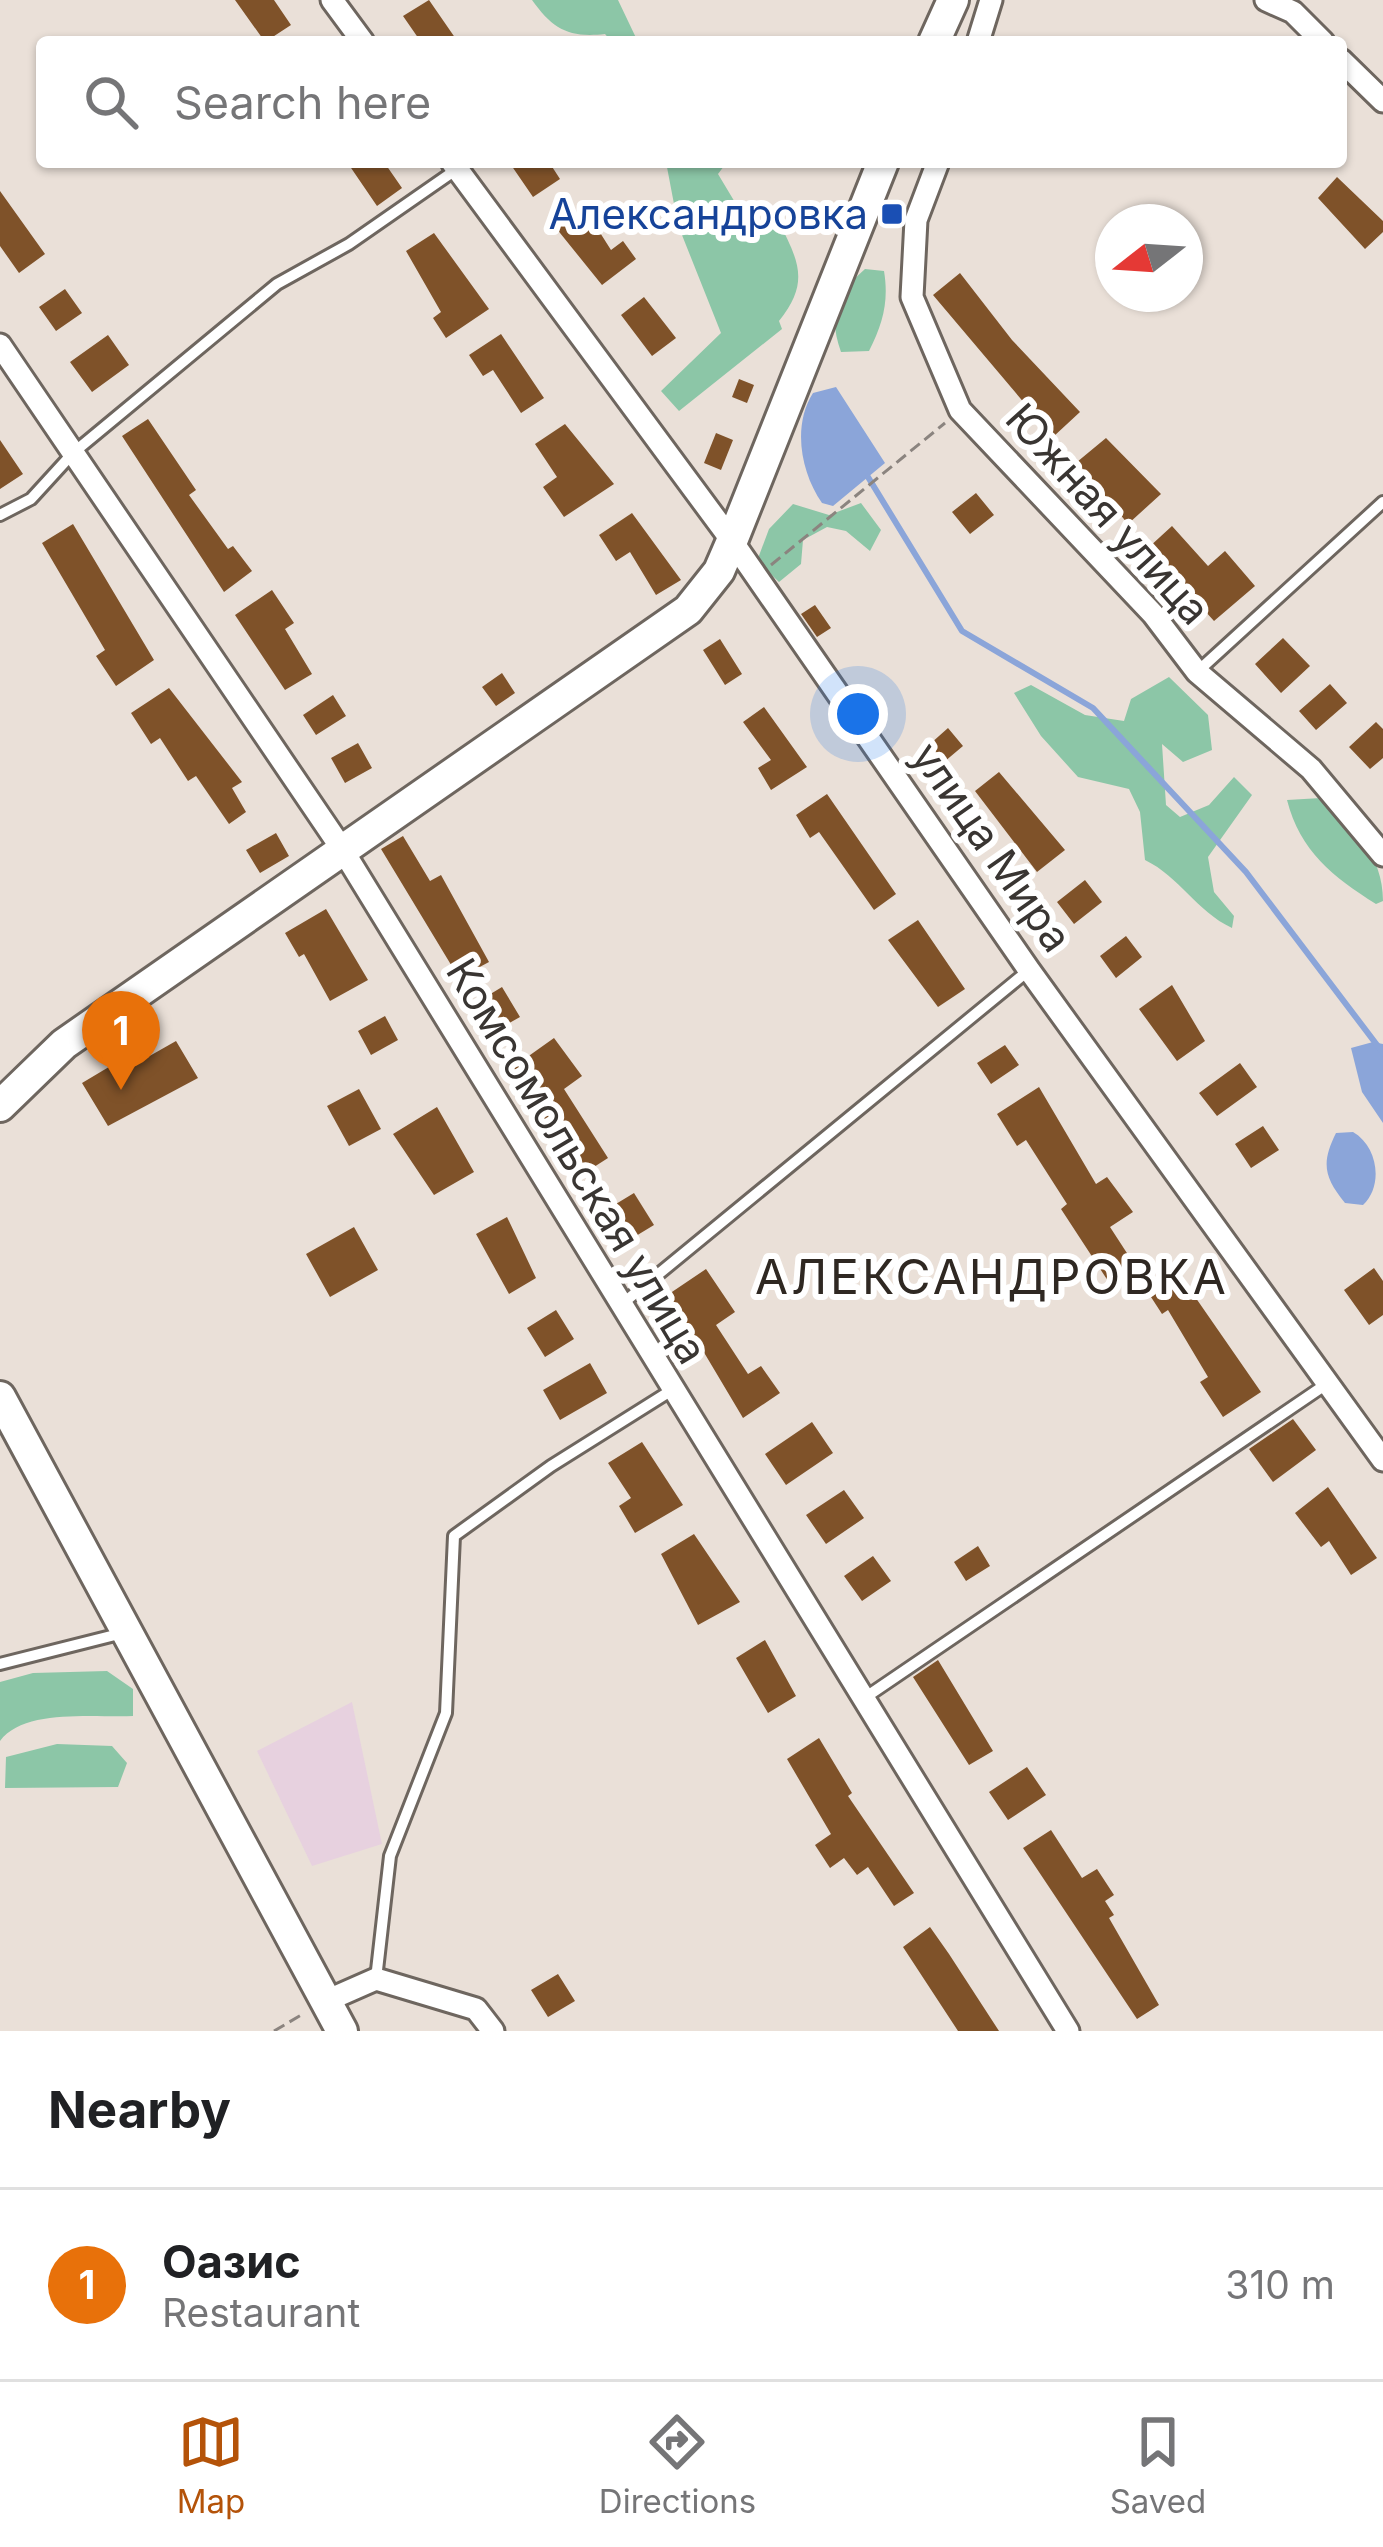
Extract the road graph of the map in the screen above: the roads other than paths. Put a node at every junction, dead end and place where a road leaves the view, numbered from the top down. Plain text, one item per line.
1 (332, 0) edge
2 (952, 0) edge
3 (991, 0) edge
4 (1267, 0) edge
5 (359, 36) edge
6 (937, 36) edge
7 (980, 36) edge
8 (1317, 36) edge
9 (1347, 63) edge
10 (1373, 80) edge
11 (1383, 101) edge
12 (451, 168) edge
13 (455, 168) edge
14 (881, 168) edge
15 (936, 168) edge
16 (0, 345) edge
17 (73, 453) junction
18 (1383, 502) edge
19 (0, 515) edge
20 (732, 541) junction
21 (1197, 672) junction
22 (342, 849) junction
23 (1383, 855) edge
24 (1029, 970) junction
25 (0, 1106) edge
26 (620, 1306) junction
27 (1325, 1385) junction
28 (672, 1390) junction
29 (0, 1397) edge
30 (1383, 1460) edge
31 (126, 1633) junction
32 (0, 1664) edge
33 (862, 1699) junction
34 (376, 1979) junction
35 (326, 2001) junction
36 (342, 2031) edge
37 (494, 2031) edge
38 (1068, 2031) edge

1 - 5 street
2 - 6 main road
3 - 7 street
4 - 8 street
9 - 10 street
10 - 11 street
12 - 17 lane
13 - 20 street, улица Мира
14 - 20 main road
15 - 21 street, Южная улица
16 - 17 street, Комсомольская улица
17 - 19 lane
17 - 22 street, Комсомольская улица
18 - 21 lane
20 - 22 main road
20 - 24 street, улица Мира
21 - 23 street, Южная улица
22 - 25 main road
22 - 26 street, Комсомольская улица
24 - 26 lane
24 - 27 street, улица Мира
26 - 28 street, Комсомольская улица
27 - 30 street, улица Мира
27 - 33 lane
28 - 33 street, Комсомольская улица
28 - 34 lane
29 - 31 main road
31 - 32 lane
31 - 35 main road
33 - 38 street, Комсомольская улица
34 - 35 street
34 - 37 street
35 - 36 main road

